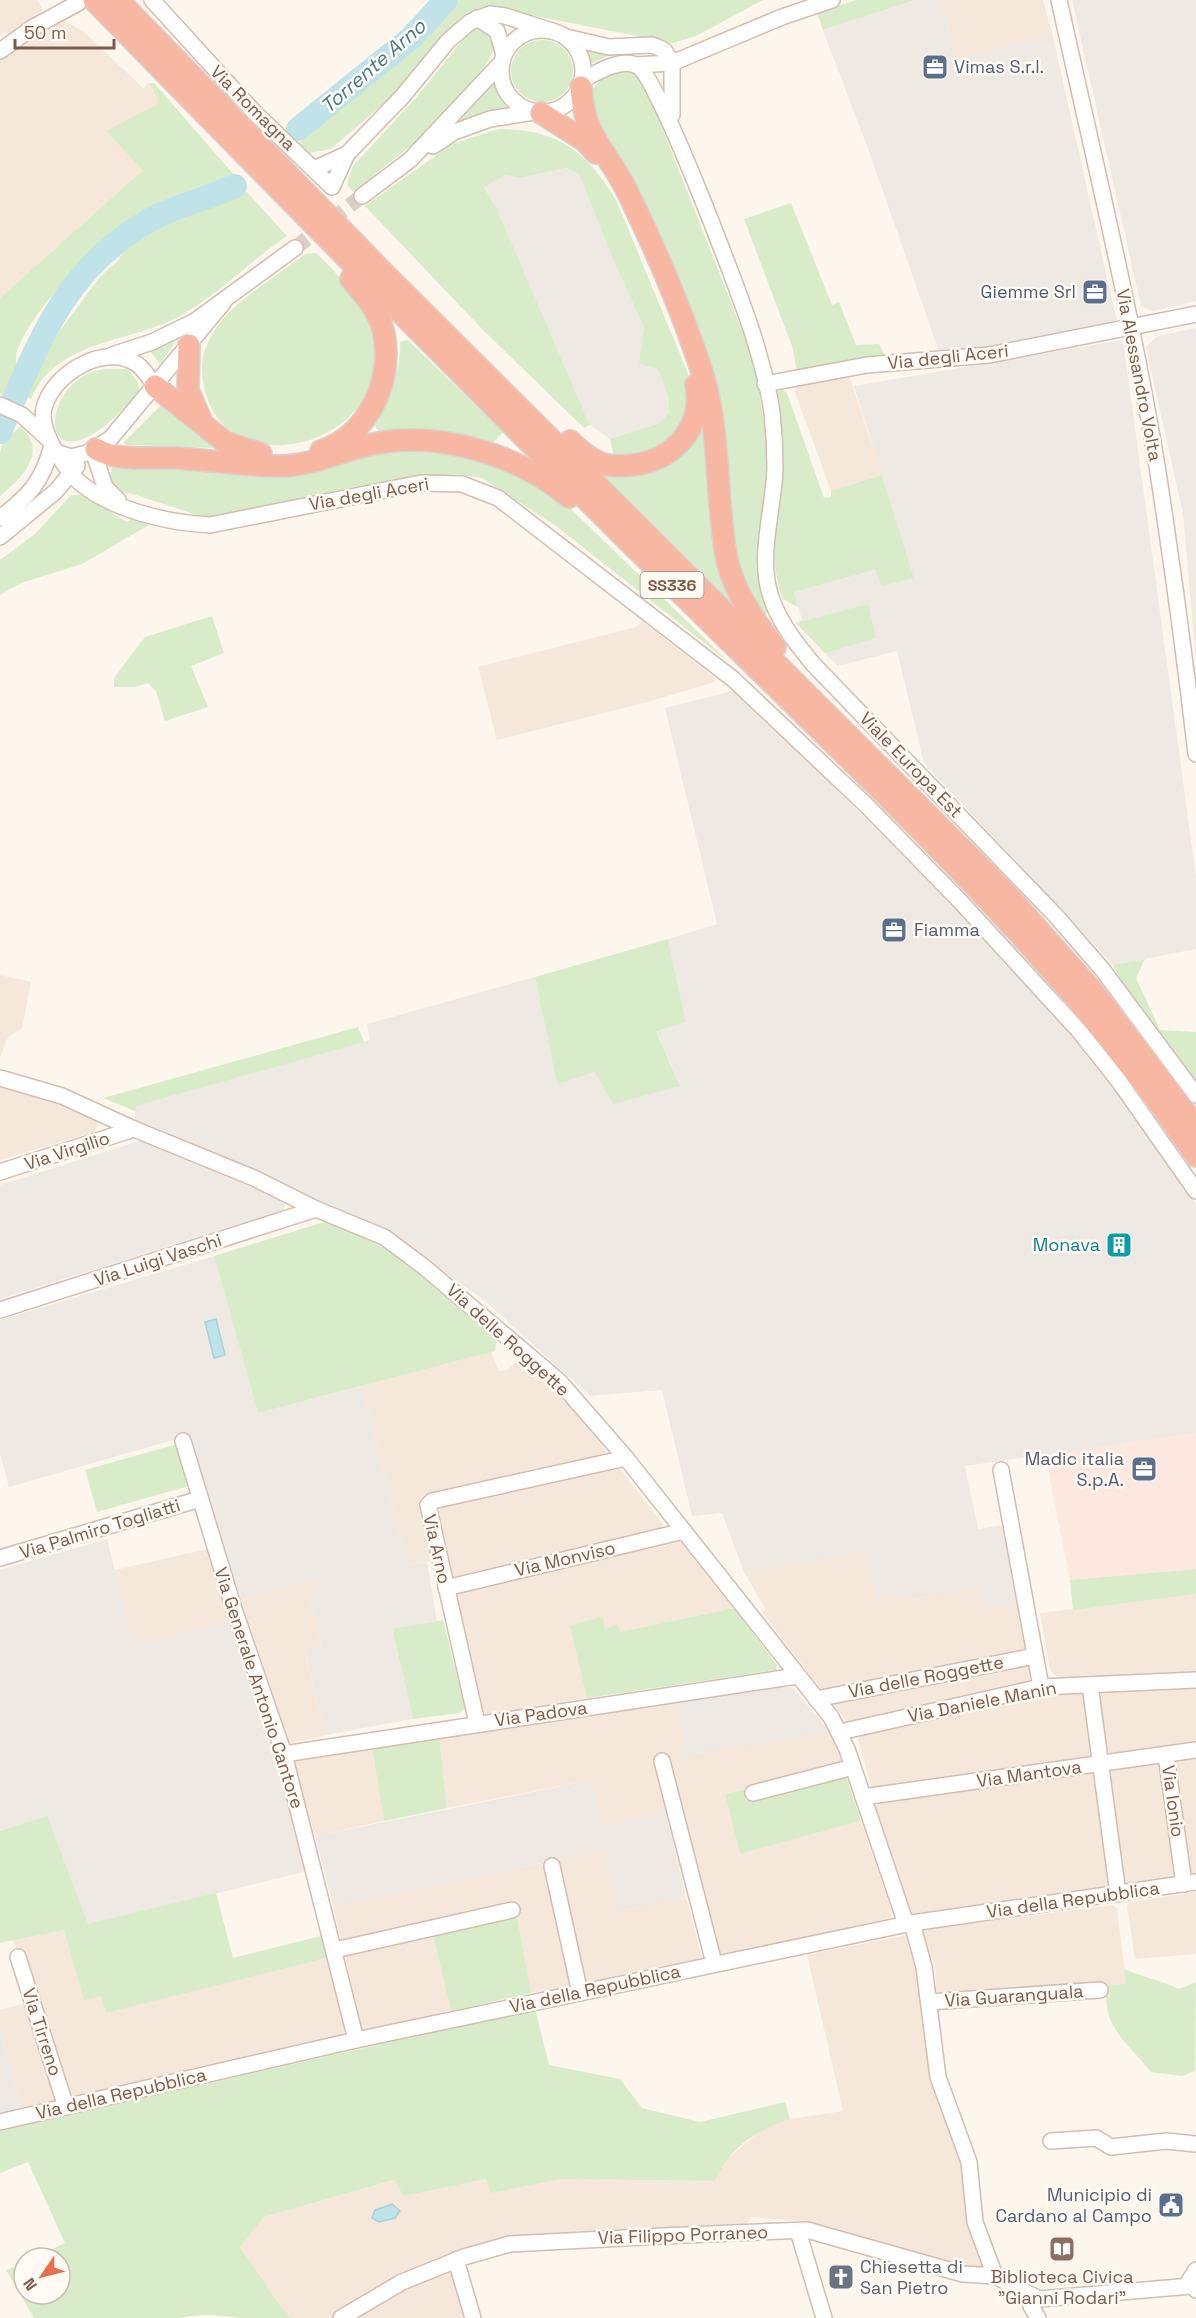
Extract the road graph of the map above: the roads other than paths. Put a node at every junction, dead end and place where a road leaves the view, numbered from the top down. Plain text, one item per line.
1 (118, 0) edge
2 (152, 0) edge
3 (832, 0) edge
4 (1059, 0) edge
5 (86, 1) edge
6 (477, 18) junction
7 (132, 26) junction
8 (558, 34) junction
9 (0, 51) edge
10 (503, 59) junction
11 (672, 63) junction
12 (636, 65) junction
13 (582, 83) junction
14 (538, 112) junction
15 (675, 136) junction
16 (237, 147) junction
17 (347, 154) junction
18 (410, 159) junction
19 (314, 169) junction
20 (362, 196) tunnel mouth
21 (295, 248) tunnel mouth
22 (223, 303) junction
23 (1196, 314) edge
24 (1131, 328) junction
25 (451, 337) junction
26 (189, 345) junction
27 (103, 358) junction
28 (765, 384) junction
29 (155, 386) junction
30 (51, 393) junction
31 (0, 405) edge
32 (20, 414) junction
33 (204, 425) junction
34 (52, 446) junction
35 (92, 451) junction
36 (116, 457) junction
37 (72, 472) junction
38 (100, 472) junction
39 (55, 492) junction
40 (92, 492) junction
41 (125, 506) junction
42 (0, 518) edge
43 (0, 537) edge
44 (661, 574) junction
45 (846, 734) junction
46 (1196, 754) edge
47 (0, 1078) edge
48 (1196, 1095) edge
49 (1196, 1126) edge
50 (134, 1129) junction
51 (1196, 1156) edge
52 (0, 1173) edge
53 (1196, 1191) edge
54 (316, 1209) junction
55 (0, 1310) edge
56 (183, 1442) dead end
57 (626, 1458) junction
58 (1001, 1470) dead end
59 (200, 1499) junction
60 (684, 1531) junction
61 (0, 1558) edge
62 (446, 1587) junction
63 (1035, 1656) junction
64 (797, 1676) junction
65 (1196, 1680) edge
66 (1090, 1685) junction
67 (1041, 1687) junction
68 (816, 1699) junction
69 (477, 1723) junction
70 (840, 1732) junction
71 (1196, 1750) edge
72 (284, 1754) junction
73 (1166, 1755) junction
74 (662, 1761) dead end
75 (1099, 1764) junction
76 (853, 1767) junction
77 (753, 1793) dead end
78 (863, 1797) junction
79 (552, 1866) dead end
80 (1190, 1883) edge
81 (1118, 1894) junction
82 (512, 1910) dead end
83 (909, 1923) junction
84 (335, 1950) junction
85 (18, 1957) dead end
86 (714, 1963) junction
87 (1100, 1989) dead end
88 (580, 1992) junction
89 (929, 2002) junction
90 (356, 2040) junction
91 (66, 2107) junction
92 (0, 2122) edge
93 (1051, 2141) dead end
94 (1196, 2144) edge
95 (798, 2231) junction
96 (456, 2260) junction
97 (1196, 2270) edge
98 (995, 2276) junction
99 (1193, 2288) edge
100 (1030, 2296) junction
101 (341, 2318) edge
102 (473, 2318) edge
103 (824, 2318) edge
104 (1038, 2318) edge

1 - 7 highway, SS336
2 - 19 street, Via Romagna
3 - 11 street
4 - 24 street, Via Alessandro Volta
5 - 7 highway, SS336
5 - 9 street
6 - 8 street
6 - 10 street
6 - 17 street
7 - 16 highway, SS336
7 - 25 highway, SS336
8 - 10 street
8 - 11 street
8 - 13 street
10 - 14 street
10 - 18 street
11 - 12 street
11 - 15 street
12 - 13 street
12 - 15 street
13 - 14 street
13 - 45 highway
14 - 18 street
14 - 25 highway
15 - 28 street, Viale Europa Est
16 - 33 highway
16 - 44 highway, SS336
17 - 19 street
17 - 19 street, Via Romagna
18 - 20 street
21 - 22 street
22 - 26 street
22 - 27 street
23 - 24 street, Via degli Aceri
24 - 28 street, Via degli Aceri
24 - 46 street, Via Alessandro Volta
25 - 45 highway, SS336
26 - 29 street
26 - 33 highway
27 - 29 street
27 - 30 street
28 - 48 street, Viale Europa Est
29 - 33 highway
29 - 35 street
30 - 32 street
30 - 34 street
31 - 32 street
32 - 34 street
34 - 35 street
34 - 37 street
34 - 42 street
35 - 36 highway
35 - 37 street
35 - 38 street
36 - 38 street
36 - 44 highway
37 - 39 street
37 - 40 street
38 - 41 street
39 - 40 street
39 - 43 street
40 - 41 street, Via degli Aceri
41 - 53 street, Via degli Aceri
44 - 51 highway, SS336
45 - 49 highway, SS336
47 - 50 street, Via delle Roggette
50 - 52 street, Via Virgilio
50 - 54 street, Via delle Roggette
54 - 55 street, Via Luigi Vaschi
54 - 57 street, Via delle Roggette
56 - 59 street, Via Generale Antonio Cantore
57 - 60 street, Via delle Roggette
57 - 62 street, Via Arno
58 - 63 street
59 - 61 street, Via Palmiro Togliatti
59 - 72 street, Via Generale Antonio Cantore
60 - 62 street, Via Monviso
60 - 64 street, Via delle Roggette
62 - 69 street, Via Arno
63 - 67 street
63 - 68 street, Via delle Roggette
64 - 68 street, Via delle Roggette
64 - 69 street, Via Padova
65 - 66 street, Via Daniele Manin
66 - 67 street, Via Daniele Manin
66 - 75 street
67 - 70 street, Via Daniele Manin
68 - 70 street, Via delle Roggette
69 - 72 street, Via Padova
70 - 76 street, Via delle Roggette
71 - 73 street, Via Mantova
72 - 84 street, Via Generale Antonio Cantore
73 - 75 street, Via Mantova
73 - 80 street, Via Ionio
74 - 86 street
75 - 78 street, Via Mantova
75 - 81 street
76 - 77 street
76 - 78 street, Via delle Roggette
78 - 83 street, Via delle Roggette
79 - 88 street
80 - 81 street, Via della Repubblica
81 - 83 street, Via della Repubblica
82 - 84 street
83 - 86 street, Via della Repubblica
83 - 89 street, Via Guaranguala
84 - 90 street, Via Generale Antonio Cantore
85 - 91 street, Via Tirreno
86 - 88 street, Via della Repubblica
87 - 89 street, Via Guaranguala
88 - 90 street, Via della Repubblica
89 - 98 street, Via Guaranguala
90 - 91 street, Via della Repubblica
91 - 92 street, Via della Repubblica
93 - 94 street
95 - 96 street, Via Filippo Porraneo
95 - 98 street, Via Filippo Porraneo
95 - 103 street
96 - 101 street, Via Filippo Porraneo
96 - 102 street
97 - 99 street
98 - 100 street, Via Filippo Porraneo
99 - 100 street
100 - 104 street

